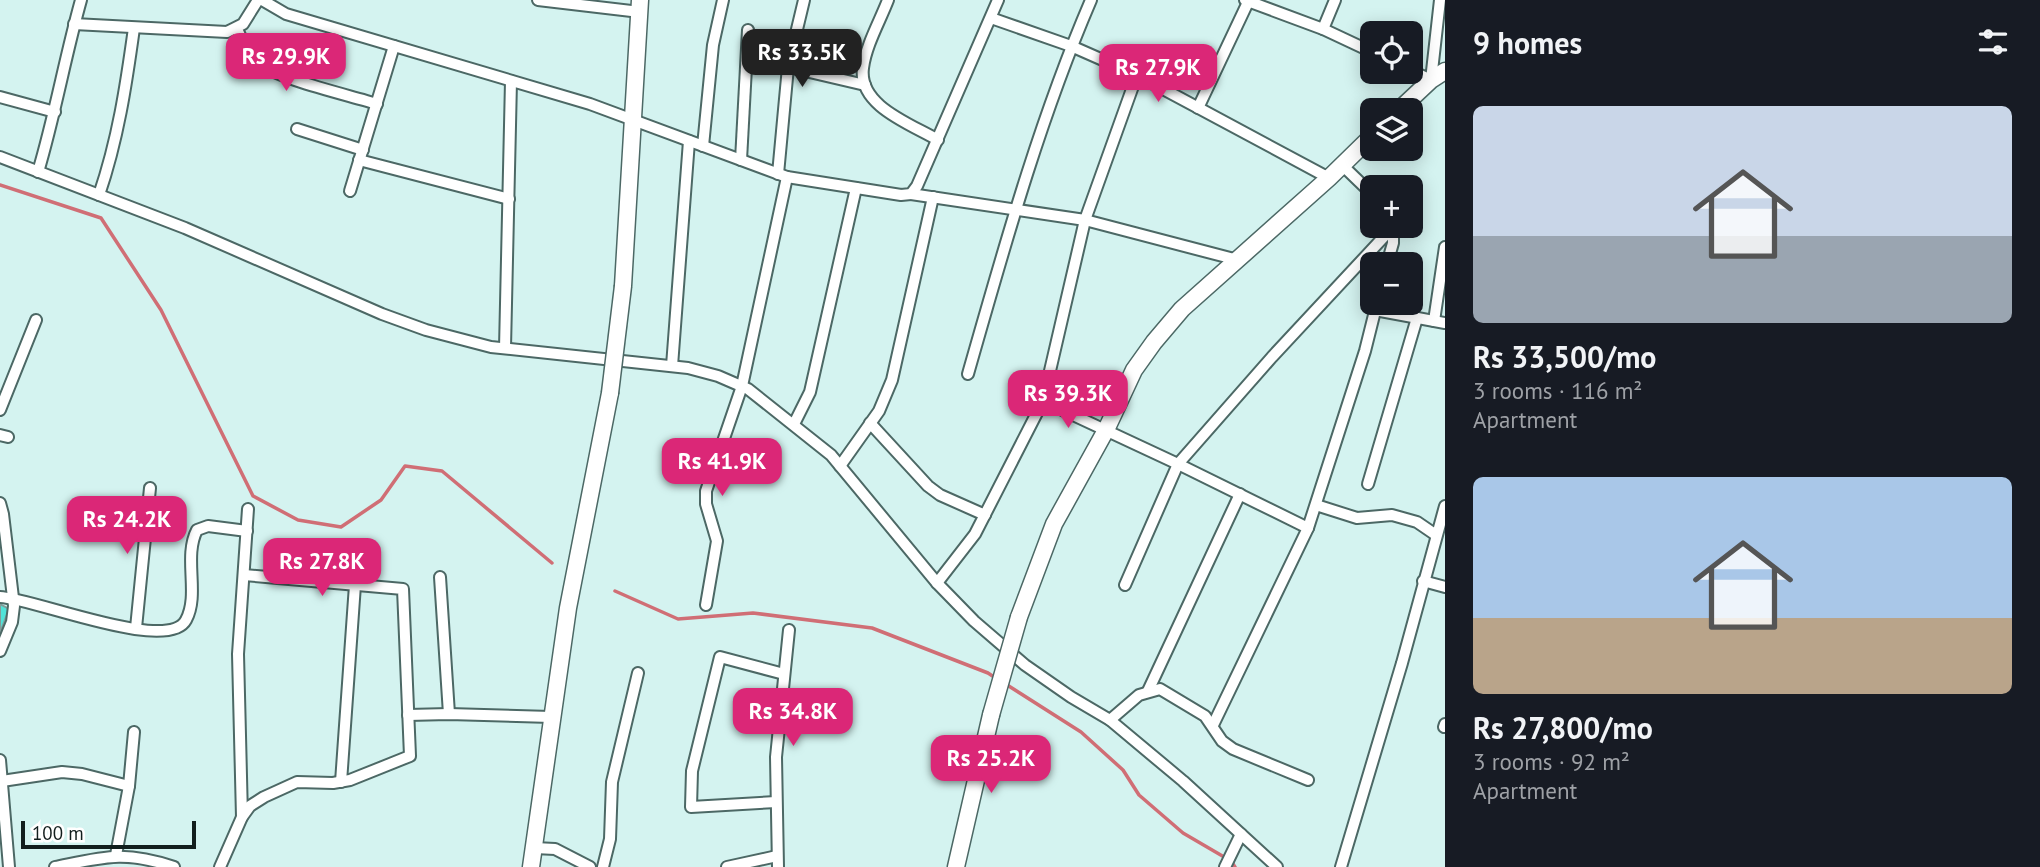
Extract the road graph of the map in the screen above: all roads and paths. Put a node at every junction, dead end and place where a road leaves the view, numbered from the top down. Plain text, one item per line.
1 (81, 0) edge
2 (260, 0) edge
3 (538, 0) edge
4 (723, 0) edge
5 (804, 0) edge
6 (888, 0) edge
7 (998, 0) edge
8 (1091, 0) edge
9 (1247, 0) edge
10 (1335, 0) edge
11 (1440, 0) edge
12 (640, 6) edge
13 (991, 18) junction
14 (74, 24) junction
15 (134, 28) junction
16 (237, 29) junction
17 (1323, 29) junction
18 (748, 30) dead end
19 (394, 46) junction
20 (1071, 46) junction
21 (1360, 46) edge
22 (788, 67) junction
23 (1137, 75) junction
24 (1438, 75) edge
25 (511, 81) junction
26 (864, 85) junction
27 (0, 97) edge
28 (1412, 98) edge
29 (377, 104) junction
30 (1198, 108) junction
31 (55, 111) junction
32 (632, 120) junction
33 (296, 130) dead end
34 (938, 140) junction
35 (690, 141) junction
36 (703, 146) junction
37 (1360, 148) edge
38 (361, 155) junction
39 (0, 157) edge
40 (741, 160) junction
41 (1342, 165) junction
42 (38, 172) junction
43 (783, 176) junction
44 (1329, 178) junction
45 (1360, 182) edge
46 (856, 188) junction
47 (350, 191) dead end
48 (911, 194) junction
49 (99, 195) junction
50 (933, 197) junction
51 (509, 200) junction
52 (1015, 210) junction
53 (1085, 220) junction
54 (1382, 238) edge
55 (1445, 247) edge
56 (1238, 261) junction
57 (1374, 315) edge
58 (1406, 315) edge
59 (1417, 318) junction
60 (36, 320) dead end
61 (1439, 322) edge
62 (505, 348) junction
63 (672, 366) junction
64 (968, 374) dead end
65 (743, 386) junction
66 (1043, 401) junction
67 (0, 410) edge
68 (870, 423) junction
69 (794, 424) junction
70 (1106, 430) junction
71 (1178, 464) junction
72 (840, 466) junction
73 (1368, 484) dead end
74 (150, 488) dead end
75 (1240, 494) junction
76 (0, 503) edge
77 (1315, 505) junction
78 (1445, 506) edge
79 (248, 509) dead end
80 (985, 515) junction
81 (1308, 528) junction
82 (247, 531) junction
83 (1436, 535) junction
84 (4, 544) edge
85 (244, 575) junction
86 (440, 577) dead end
87 (1423, 581) junction
88 (937, 583) junction
89 (355, 584) junction
90 (1125, 585) dead end
91 (1445, 587) edge
92 (0, 597) edge
93 (13, 598) junction
94 (706, 605) dead end
95 (136, 628) junction
96 (789, 630) dead end
97 (0, 651) edge
98 (638, 673) dead end
99 (785, 674) junction
100 (1148, 691) junction
101 (449, 714) junction
102 (408, 715) junction
103 (551, 716) junction
104 (1110, 720) junction
105 (1213, 725) junction
106 (135, 732) dead end
107 (0, 760) edge
108 (1308, 780) dead end
109 (2, 781) junction
110 (341, 782) junction
111 (129, 786) junction
112 (776, 802) junction
113 (242, 817) junction
114 (1241, 834) junction
115 (535, 848) junction
116 (116, 855) junction
117 (777, 861) edge
118 (1228, 862) edge
119 (9, 867) edge
120 (55, 867) edge
121 (174, 867) edge
122 (220, 867) edge
123 (531, 867) edge
124 (590, 867) edge
125 (603, 867) edge
126 (727, 867) edge
127 (956, 867) edge
128 (1277, 867) edge
129 (1341, 867) edge

1 - 14 street
2 - 16 street
2 - 19 street
3 - 12 street
4 - 36 street
5 - 22 street
6 - 26 street
7 - 13 street
8 - 20 street
9 - 17 street
9 - 30 street
10 - 17 street
11 - 24 street
12 - 32 street
13 - 20 street
13 - 34 street
14 - 15 street
14 - 31 street
15 - 16 street
15 - 49 street
16 - 29 street
17 - 21 street
18 - 40 street
19 - 25 street
19 - 29 street
20 - 23 street
20 - 52 street
22 - 26 street
22 - 43 street
23 - 30 street
23 - 53 street
24 - 28 street
25 - 32 street
25 - 51 street
26 - 34 street
27 - 31 street
29 - 38 street
30 - 44 street
31 - 42 street
32 - 35 street
32 - 103 street, bridge
33 - 38 street
34 - 48 street
35 - 36 street
35 - 63 street
36 - 40 street
37 - 41 street
38 - 47 street
38 - 51 street
39 - 42 street
40 - 43 street
41 - 44 street
41 - 45 street
42 - 49 street
43 - 46 street
43 - 65 street
44 - 56 street
46 - 48 street
46 - 69 street
48 - 50 street
49 - 62 street
50 - 52 street
50 - 68 street
51 - 62 street
52 - 53 street
52 - 64 street
53 - 56 street
53 - 66 street
54 - 71 street
55 - 61 street
56 - 70 street
57 - 77 street
58 - 59 street
59 - 61 street
59 - 73 street
60 - 67 street
62 - 63 street
63 - 65 street
65 - 69 street
65 - 94 street
66 - 70 street
66 - 80 street
68 - 72 street
68 - 80 street
69 - 72 street
70 - 71 street
70 - 127 street, bridge
71 - 75 street
71 - 90 street
72 - 88 street
74 - 95 street
75 - 81 street
75 - 100 street
76 - 84 street
77 - 81 street
77 - 83 street
78 - 83 street
79 - 82 street
80 - 88 street
81 - 105 street
82 - 85 street
82 - 95 street
83 - 87 street
84 - 93 street
85 - 89 street
85 - 113 street
86 - 101 street
87 - 91 street
87 - 129 street
88 - 104 street
89 - 102 street
89 - 110 street
92 - 93 street
93 - 95 street
93 - 97 street
96 - 99 street
98 - 125 street
99 - 112 street
99 - 112 street
100 - 104 street
100 - 105 street
101 - 102 street
101 - 103 street
102 - 110 street
103 - 115 street
104 - 114 street
105 - 108 street
106 - 111 street
107 - 109 street
109 - 111 street
109 - 119 street
110 - 113 street
111 - 116 street
112 - 117 street
113 - 122 street
114 - 118 street
114 - 128 street
115 - 123 street
115 - 124 street
116 - 120 street
116 - 121 street
117 - 126 street

